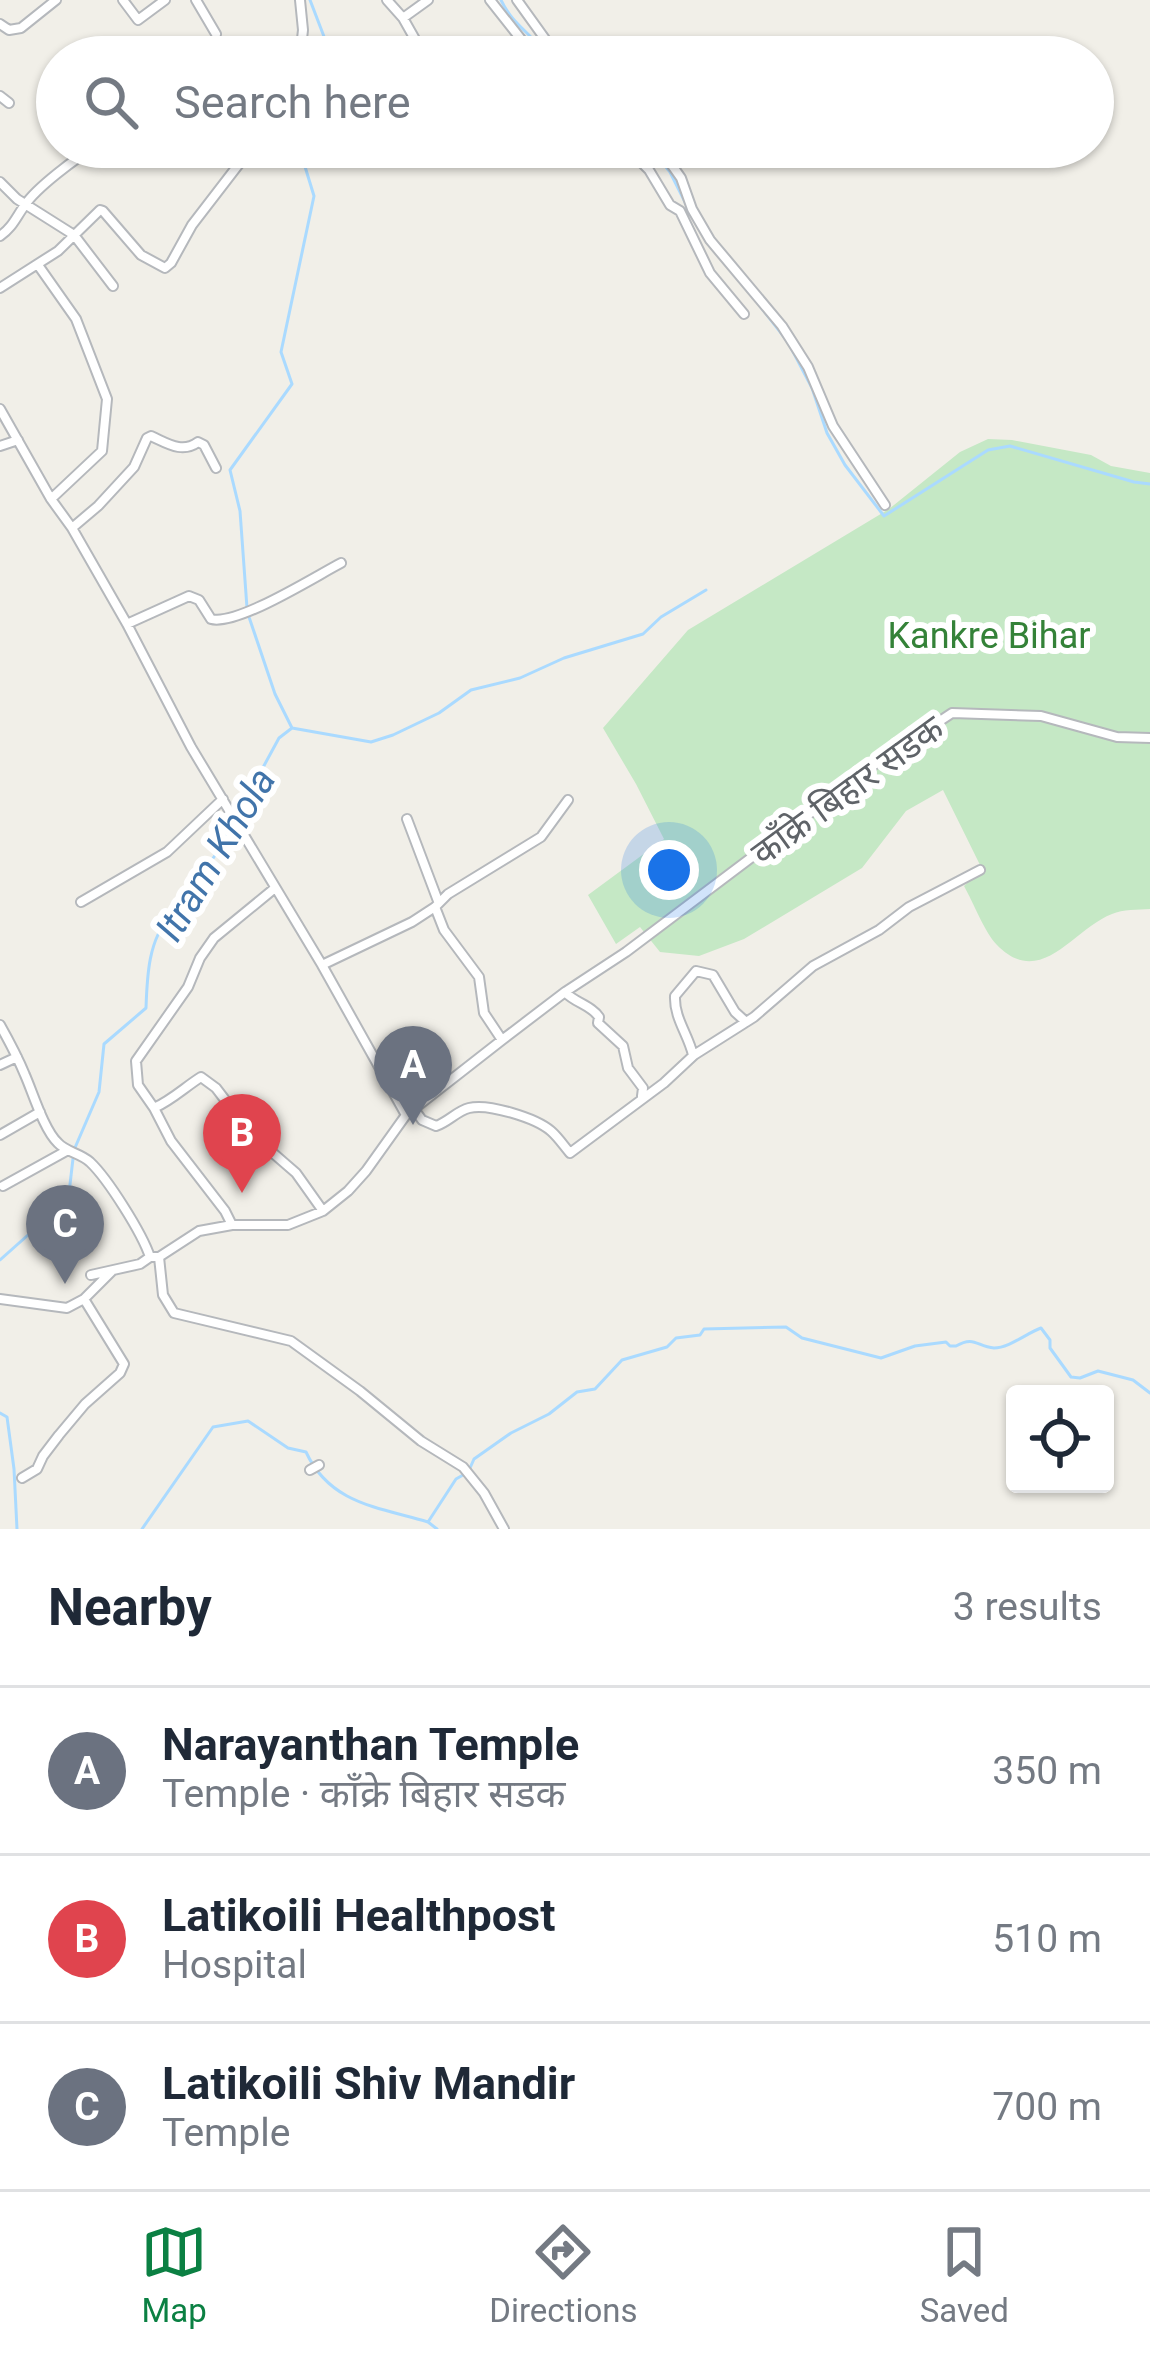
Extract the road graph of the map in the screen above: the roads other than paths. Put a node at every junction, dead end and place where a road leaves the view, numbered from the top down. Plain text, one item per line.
1 (56, 0) edge
2 (123, 0) edge
3 (165, 0) edge
4 (196, 0) edge
5 (300, 0) edge
6 (387, 0) edge
7 (428, 0) edge
8 (490, 0) edge
9 (517, 0) edge
10 (403, 18) junction
11 (0, 24) edge
12 (216, 34) dead end
13 (302, 36) edge
14 (413, 36) edge
15 (518, 36) edge
16 (543, 36) edge
17 (66, 168) edge
18 (236, 168) edge
19 (647, 168) edge
20 (674, 168) edge
21 (0, 182) edge
22 (25, 204) junction
23 (0, 236) edge
24 (74, 236) junction
25 (38, 265) junction
26 (113, 286) dead end
27 (0, 288) edge
28 (744, 314) dead end
29 (0, 409) edge
30 (18, 440) junction
31 (0, 446) edge
32 (217, 468) dead end
33 (51, 499) junction
34 (885, 505) dead end
35 (72, 528) junction
36 (341, 563) dead end
37 (127, 624) junction
38 (1150, 738) edge
39 (223, 799) junction
40 (568, 800) dead end
41 (407, 819) dead end
42 (980, 870) dead end
43 (275, 888) junction
44 (81, 902) dead end
45 (437, 904) junction
46 (322, 965) junction
47 (565, 992) junction
48 (746, 1022) junction
49 (0, 1025) edge
50 (502, 1040) junction
51 (694, 1056) junction
52 (17, 1057) junction
53 (0, 1065) edge
54 (642, 1098) junction
55 (154, 1108) junction
56 (40, 1112) junction
57 (410, 1112) junction
58 (0, 1136) edge
59 (73, 1150) junction
60 (3, 1186) edge
61 (323, 1211) junction
62 (232, 1225) junction
63 (155, 1257) junction
64 (113, 1269) junction
65 (91, 1275) dead end
66 (0, 1299) edge
67 (84, 1299) junction
68 (22, 1478) dead end
69 (504, 1529) edge

1 - 11 street
2 - 3 street
4 - 12 street
5 - 13 street
6 - 10 street
7 - 10 street
8 - 15 street
9 - 16 street
10 - 14 street
17 - 22 street
18 - 24 street
19 - 28 street
20 - 34 street
21 - 22 street
22 - 23 street
22 - 24 street
24 - 25 street
24 - 26 street
25 - 27 street
25 - 33 street
29 - 30 street
30 - 31 street
30 - 33 street
32 - 35 street
33 - 35 street
35 - 37 street
36 - 37 street
37 - 39 street
38 - 47 street, काँक्रे बिहार सडक
39 - 43 street
39 - 44 street
40 - 45 street
41 - 45 street
42 - 48 street
43 - 46 street
43 - 55 street
45 - 46 street
45 - 50 street
46 - 57 street
47 - 50 street, काँक्रे बिहार सडक
47 - 54 street
48 - 51 street
48 - 51 street
49 - 52 street
50 - 57 street, काँक्रे बिहार सडक
51 - 54 street
52 - 53 street
52 - 56 street
54 - 57 street
55 - 61 street
55 - 62 street
56 - 58 street
56 - 59 street
57 - 61 street, काँक्रे बिहार सडक
59 - 60 street
59 - 63 street
61 - 62 street
62 - 63 street
63 - 64 street
63 - 69 street
64 - 65 street
64 - 67 street
66 - 67 street
67 - 68 street

